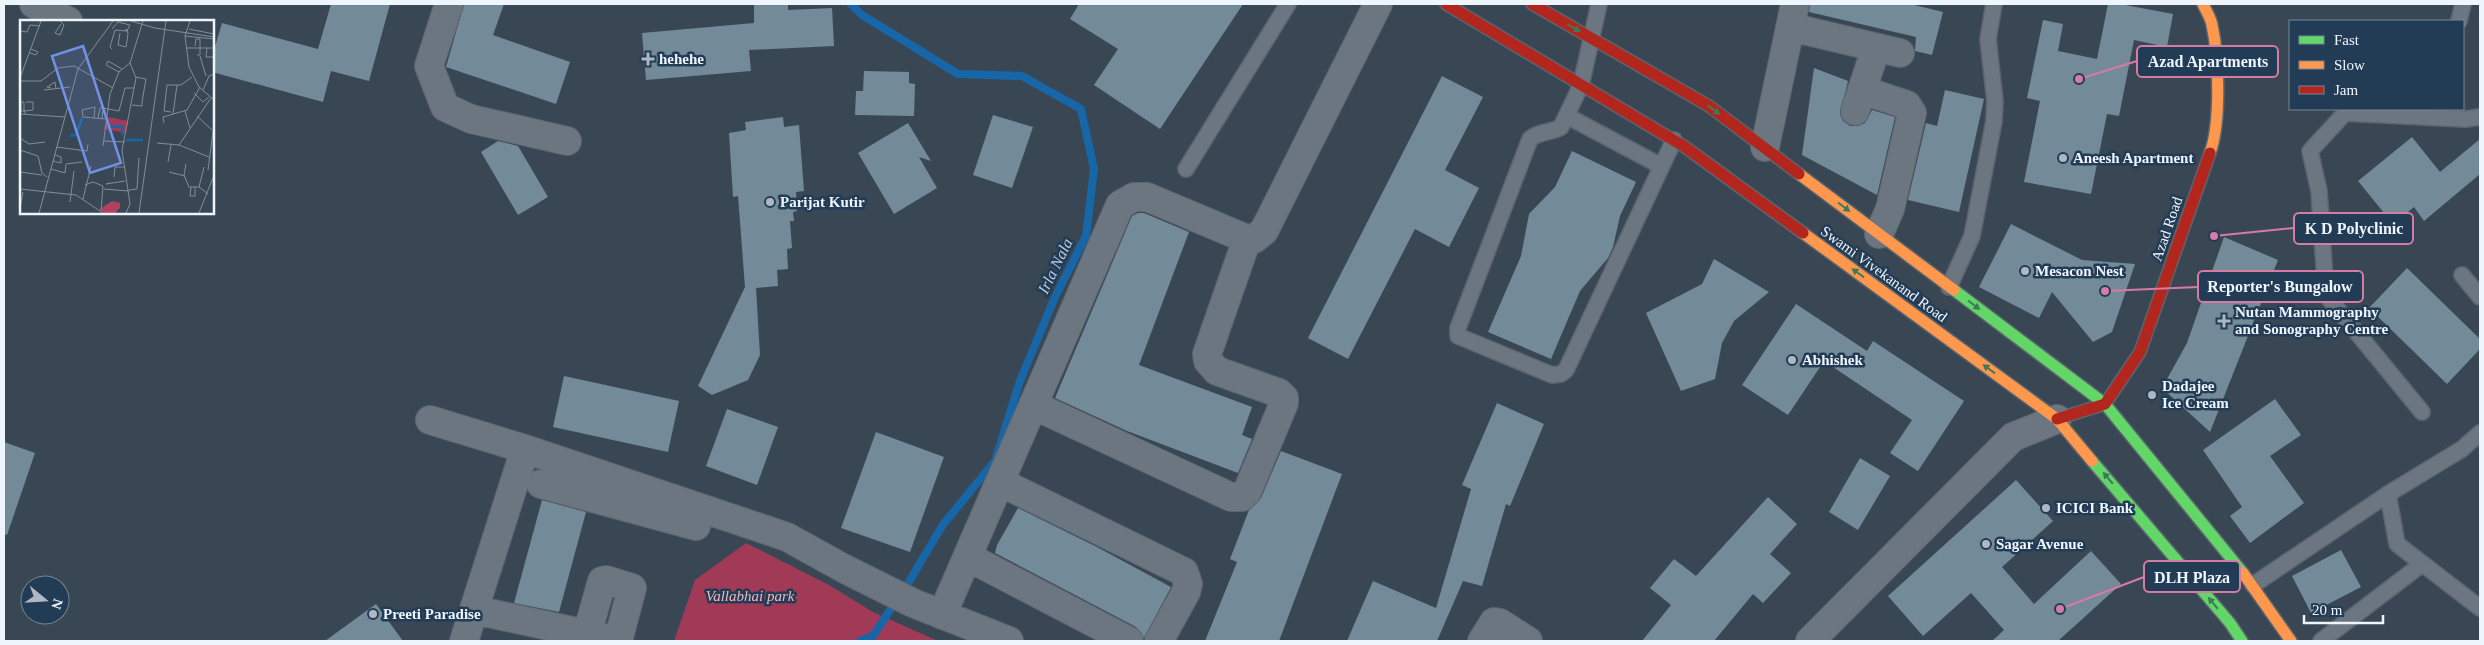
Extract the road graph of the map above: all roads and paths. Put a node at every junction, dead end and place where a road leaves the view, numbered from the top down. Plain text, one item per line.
1 (34, 4) edge
2 (450, 4) edge
3 (1288, 4) edge
4 (1378, 4) edge
5 (1446, 4) edge
6 (1532, 4) edge
7 (1599, 4) edge
8 (1994, 4) edge
9 (2203, 4) edge
10 (2463, 4) edge
11 (1792, 16) edge
12 (66, 20) edge
13 (2459, 20) edge
14 (1592, 38) junction
15 (1581, 85) junction
16 (2439, 113) edge
17 (1567, 116) junction
18 (2480, 117) edge
19 (1674, 140) junction
20 (567, 141) dead end
21 (1765, 148) junction
22 (1661, 166) junction
23 (1186, 169) dead end
24 (1879, 234) junction
25 (1247, 239) junction
26 (2462, 275) dead end
27 (1949, 287) junction
28 (2480, 297) edge
29 (2105, 404) junction
30 (1033, 405) junction
31 (2422, 412) dead end
32 (2057, 419) junction
33 (430, 420) dead end
34 (2480, 433) edge
35 (525, 449) junction
36 (576, 466) junction
37 (1000, 482) junction
38 (541, 484) dead end
39 (568, 492) junction
40 (2388, 494) junction
41 (684, 514) junction
42 (968, 557) junction
43 (2422, 564) junction
44 (2253, 585) junction
45 (2480, 608) edge
46 (475, 610) junction
47 (942, 615) junction
48 (587, 634) junction
49 (464, 641) edge
50 (618, 641) edge
51 (1009, 641) edge
52 (1129, 641) edge
53 (1159, 641) edge
54 (1482, 641) edge
55 (1528, 641) edge
56 (1810, 641) edge
57 (2242, 641) edge
58 (2290, 641) edge
59 (2321, 641) edge

1 - 12 street
2 - 20 street
3 - 23 lane
4 - 25 street
5 - 15 main road, Swami Vivekanand Road
6 -> 14 main road, Swami Vivekanand Road
7 - 14 lane
8 - 27 lane
9 - 29 main road, Azad Road
10 - 13 lane
11 - 21 street
11 - 24 street
14 - 15 lane
14 -> 21 main road, Swami Vivekanand Road
15 - 17 lane
15 - 19 main road, Swami Vivekanand Road
16 - 18 lane
16 - 31 lane
17 - 22 lane
17 - 22 lane
19 - 22 lane
32 -> 19 main road, Swami Vivekanand Road
21 -> 24 main road, Swami Vivekanand Road
24 - 27 main road, Swami Vivekanand Road
25 - 30 street
25 - 30 street
26 - 28 lane
27 -> 29 main road, Swami Vivekanand Road
29 - 32 main road
29 - 44 main road, Swami Vivekanand Road
30 - 37 street
32 - 56 street
57 -> 32 main road, Swami Vivekanand Road
33 - 35 street
34 - 40 lane
35 - 36 street
35 - 46 street
36 - 39 street
36 - 41 street
37 - 42 street
37 - 53 street
38 - 39 street
39 - 41 street
40 - 43 lane
40 - 44 lane
41 - 47 street
42 - 47 street
42 - 52 street
43 - 45 lane
43 - 59 lane
44 - 58 main road, Swami Vivekanand Road
46 - 48 street
46 - 49 street
47 - 51 street
48 - 50 street
48 - 50 street
54 - 55 street

